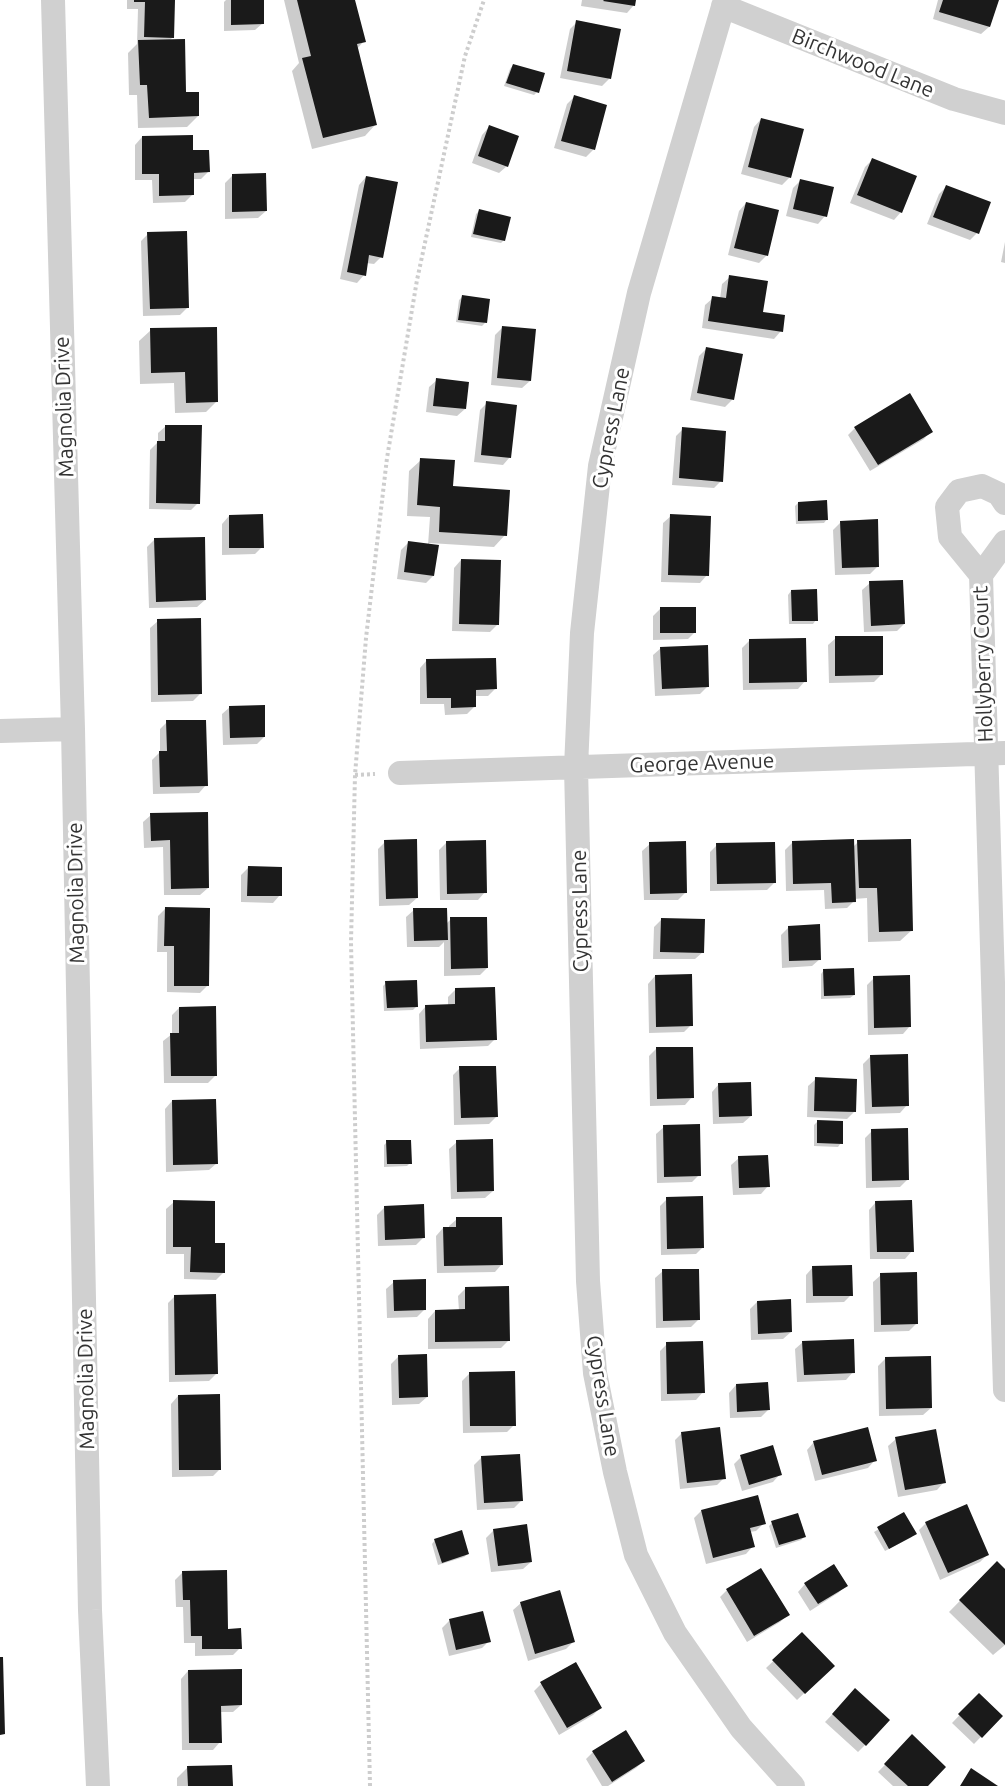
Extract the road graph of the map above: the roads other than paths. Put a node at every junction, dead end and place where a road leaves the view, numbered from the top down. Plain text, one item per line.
1 (53, 0) edge
2 (724, 3) edge
3 (1005, 113) edge
4 (1005, 503) edge
5 (1005, 542) edge
6 (981, 575) junction
7 (73, 729) junction
8 (0, 731) edge
9 (996, 753) edge
10 (576, 767) junction
11 (400, 773) dead end
12 (1005, 1390) edge
13 (98, 1786) edge
14 (793, 1786) edge

1 - 7 street, Magnolia Drive
2 - 3 street, Birchwood Lane
2 - 10 street, Cypress Lane
4 - 6 street, Hollyberry Court
5 - 6 street, Hollyberry Court
6 - 9 street, Hollyberry Court
7 - 8 street
7 - 13 street, Magnolia Drive
9 - 10 street, George Avenue
9 - 12 street, Hollyberry Court
10 - 11 street, George Avenue
10 - 14 street, Cypress Lane

